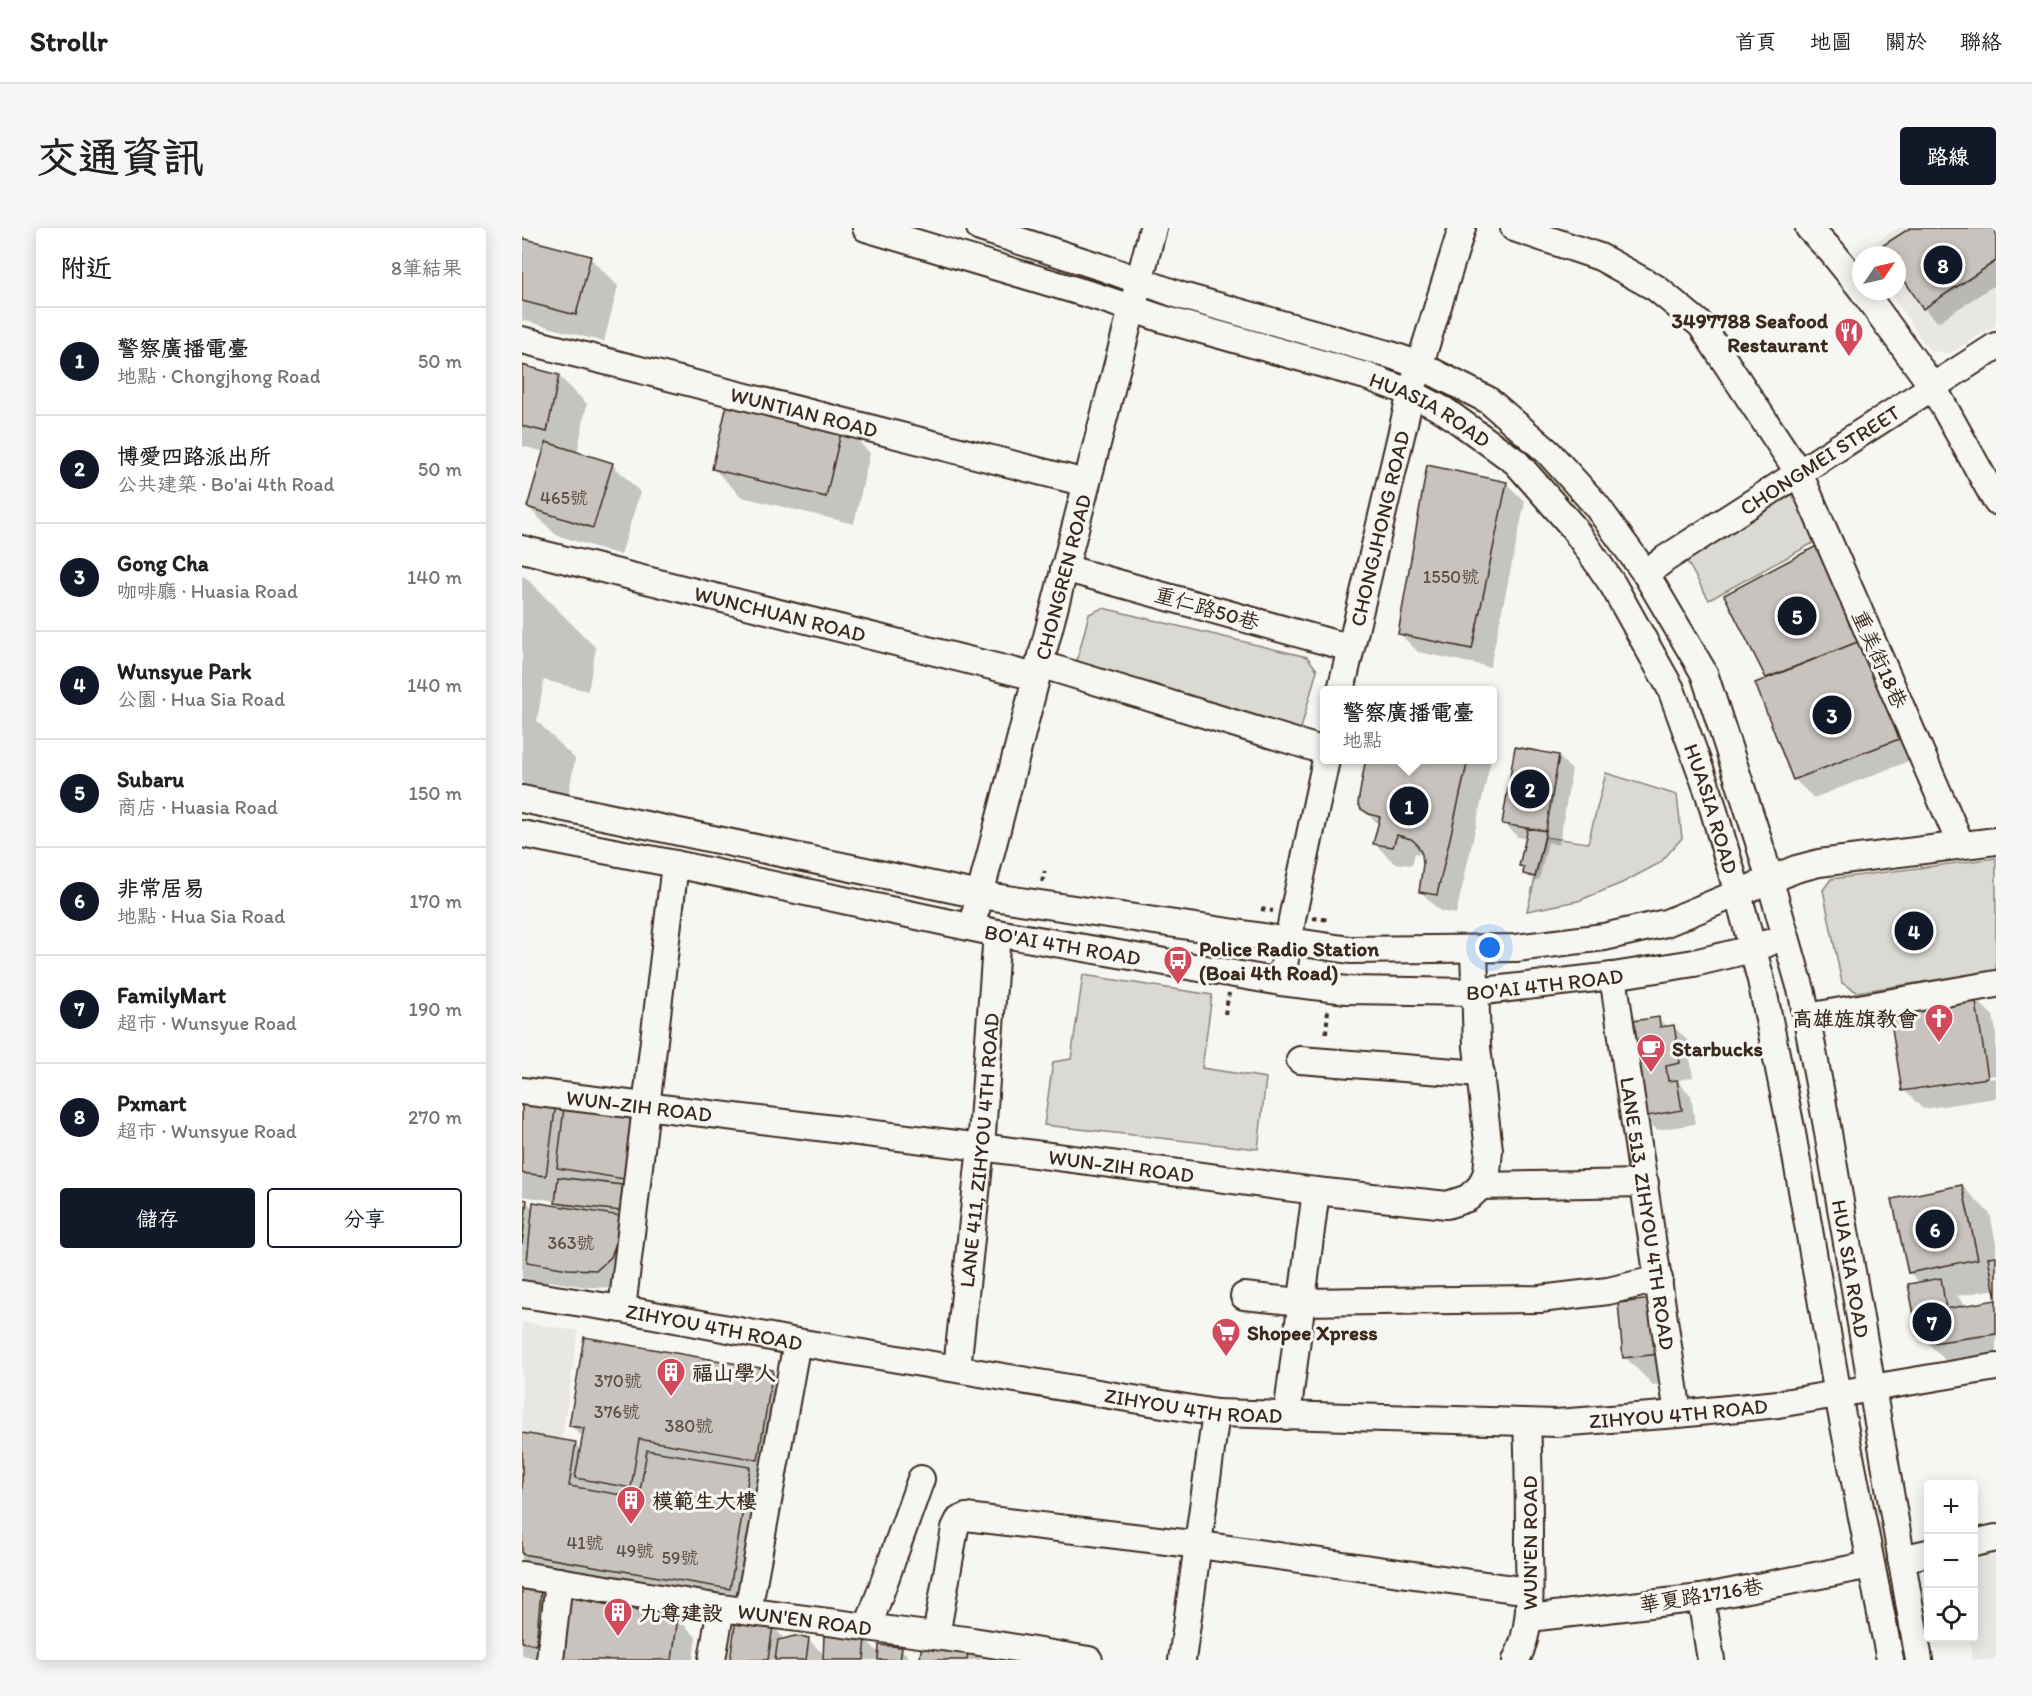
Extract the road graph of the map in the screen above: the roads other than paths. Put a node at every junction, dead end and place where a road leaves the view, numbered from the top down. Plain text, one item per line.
1 (866, 228) edge
2 (980, 228) edge
3 (1153, 228) edge
4 (1462, 228) edge
5 (1514, 228) edge
6 (1809, 228) edge
7 (1852, 277) edge
8 (1139, 282) junction
9 (1869, 300) edge
10 (1131, 310) junction
11 (522, 340) edge
12 (1996, 346) edge
13 (1419, 365) junction
14 (1933, 387) junction
15 (1412, 393) junction
16 (1798, 473) junction
17 (1086, 483) junction
18 (1996, 501) edge
19 (522, 549) edge
20 (1064, 568) junction
21 (1646, 574) junction
22 (1350, 648) junction
23 (1038, 670) junction
24 (1342, 686) edge
25 (1320, 750) edge
26 (1325, 764) edge
27 (522, 799) edge
28 (522, 834) edge
29 (1996, 841) edge
30 (1961, 845) junction
31 (675, 864) junction
32 (1770, 880) junction
33 (1738, 894) junction
34 (980, 895) junction
35 (972, 927) junction
36 (997, 933) junction
37 (1786, 936) junction
38 (1288, 942) junction
39 (1752, 949) junction
40 (1474, 950) junction
41 (1613, 976) junction
42 (1281, 982) junction
43 (1996, 984) edge
44 (1475, 992) junction
45 (1807, 1017) junction
46 (1300, 1060) dead end
47 (1480, 1074) junction
48 (522, 1091) edge
49 (647, 1106) junction
50 (981, 1147) junction
51 (1645, 1183) junction
52 (1481, 1186) junction
53 (1316, 1191) junction
54 (1659, 1279) junction
55 (522, 1294) edge
56 (1244, 1296) dead end
57 (1301, 1302) junction
58 (622, 1310) junction
59 (796, 1342) junction
60 (1996, 1367) edge
61 (957, 1368) junction
62 (1872, 1389) junction
63 (1838, 1395) junction
64 (1216, 1413) junction
65 (1678, 1414) junction
66 (1287, 1416) junction
67 (1527, 1423) junction
68 (921, 1479) dead end
69 (1996, 1538) edge
70 (1978, 1542) edge
71 (1200, 1545) junction
72 (1924, 1554) edge
73 (1901, 1559) junction
74 (1871, 1566) junction
75 (522, 1575) edge
76 (559, 1581) junction
77 (1514, 1589) dead end
78 (1701, 1598) junction
79 (721, 1608) junction
80 (748, 1611) junction
81 (1529, 1618) junction
82 (868, 1627) junction
83 (936, 1636) junction
84 (972, 1651) edge
85 (550, 1660) edge
86 (712, 1660) edge
87 (1089, 1660) edge
88 (1182, 1660) edge
89 (1516, 1660) edge
90 (1711, 1660) edge
91 (1890, 1660) edge
92 (1919, 1660) edge

1 - 10 street, HUASIA ROAD
2 - 8 street, HUASIA ROAD
3 - 8 street, CHONGREN ROAD
4 - 13 street, CHONGJHONG ROAD
5 - 16 street, 重美街18巷
6 - 7 street
8 - 10 street, CHONGREN ROAD
8 - 13 street, HUASIA ROAD
9 - 14 street
10 - 15 street, HUASIA ROAD
10 - 17 street, CHONGREN ROAD
11 - 17 street, WUNTIAN ROAD
12 - 14 street, CHONGMEI STREET
13 - 15 street, CHONGJHONG ROAD
13 - 21 street, HUASIA ROAD
14 - 16 street, CHONGMEI STREET
14 - 18 street
15 - 22 street, CHONGJHONG ROAD
15 - 33 street, HUASIA ROAD
16 - 21 street, CHONGMEI STREET
16 - 30 street, 重美街18巷
17 - 20 street, CHONGREN ROAD
19 - 23 street, WUNCHUAN ROAD
20 - 22 street, 重仁路50巷
20 - 23 street, CHONGREN ROAD
21 - 32 street, HUASIA ROAD
22 - 24 street, CHONGJHONG ROAD
23 - 25 street, WUNCHUAN ROAD
23 - 34 street, CHONGREN ROAD
26 - 38 street
27 - 34 street, BO'AI 4TH ROAD
28 - 31 street, BO'AI 4TH ROAD
29 - 30 street, BO'AI 4TH ROAD
30 - 32 street, BO'AI 4TH ROAD
31 - 35 street, BO'AI 4TH ROAD
31 - 49 street
32 - 33 street, BO'AI 4TH ROAD
32 - 37 street, HUA SIA ROAD
33 - 39 street, HUA SIA ROAD
33 - 40 street, BO'AI 4TH ROAD
34 - 35 street, CHONGREN ROAD
34 - 38 street, BO'AI 4TH ROAD
35 - 36 street, BO'AI 4TH ROAD
36 - 42 street, BO'AI 4TH ROAD
36 - 50 street, LANE 411, ZIHYOU 4TH ROAD
37 - 39 street, BO'AI 4TH ROAD
37 - 45 street, HUA SIA ROAD
38 - 40 street, BO'AI 4TH ROAD
38 - 42 street
39 - 41 street, BO'AI 4TH ROAD
39 - 63 street, HUA SIA ROAD
40 - 44 street
41 - 44 street, BO'AI 4TH ROAD
41 - 51 street, LANE 513, ZIHYOU 4TH ROAD
42 - 44 street, BO'AI 4TH ROAD
43 - 45 street
44 - 47 street
45 - 62 street, HUA SIA ROAD
46 - 47 street
47 - 52 street
48 - 49 street, WUN-ZIH ROAD
49 - 50 street, WUN-ZIH ROAD
49 - 58 street
50 - 53 street, WUN-ZIH ROAD
50 - 61 street, LANE 411, ZIHYOU 4TH ROAD
51 - 52 street
51 - 54 street, LANE 513, ZIHYOU 4TH ROAD
52 - 53 street, WUN-ZIH ROAD
53 - 57 street
54 - 57 street
54 - 65 street, LANE 513, ZIHYOU 4TH ROAD
55 - 58 street, ZIHYOU 4TH ROAD
56 - 57 street
57 - 66 street
58 - 59 street, ZIHYOU 4TH ROAD
59 - 61 street, ZIHYOU 4TH ROAD
59 - 80 street
60 - 62 street, ZIHYOU 4TH ROAD
61 - 64 street, ZIHYOU 4TH ROAD
62 - 63 street, ZIHYOU 4TH ROAD
62 - 73 street, HUA SIA ROAD
63 - 65 street, ZIHYOU 4TH ROAD
63 - 74 street, HUA SIA ROAD
64 - 66 street, ZIHYOU 4TH ROAD
64 - 71 street
65 - 67 street, ZIHYOU 4TH ROAD
66 - 67 street, ZIHYOU 4TH ROAD
67 - 81 street, WUN'EN ROAD
68 - 82 street
69 - 70 street
71 - 77 street
71 - 83 street
71 - 88 street
72 - 73 street
73 - 92 street, HUA SIA ROAD
74 - 78 street, 華夏路1716巷
74 - 91 street, HUA SIA ROAD
75 - 76 street, WUN'EN ROAD
76 - 79 street, WUN'EN ROAD
76 - 85 street
78 - 81 street, 華夏路1716巷
78 - 90 street
79 - 80 street, WUN'EN ROAD
79 - 86 street
80 - 82 street, WUN'EN ROAD
81 - 89 street, WUN'EN ROAD
82 - 83 street, WUN'EN ROAD
83 - 84 street, WUN'EN ROAD
84 - 87 street, WUN'EN ROAD

